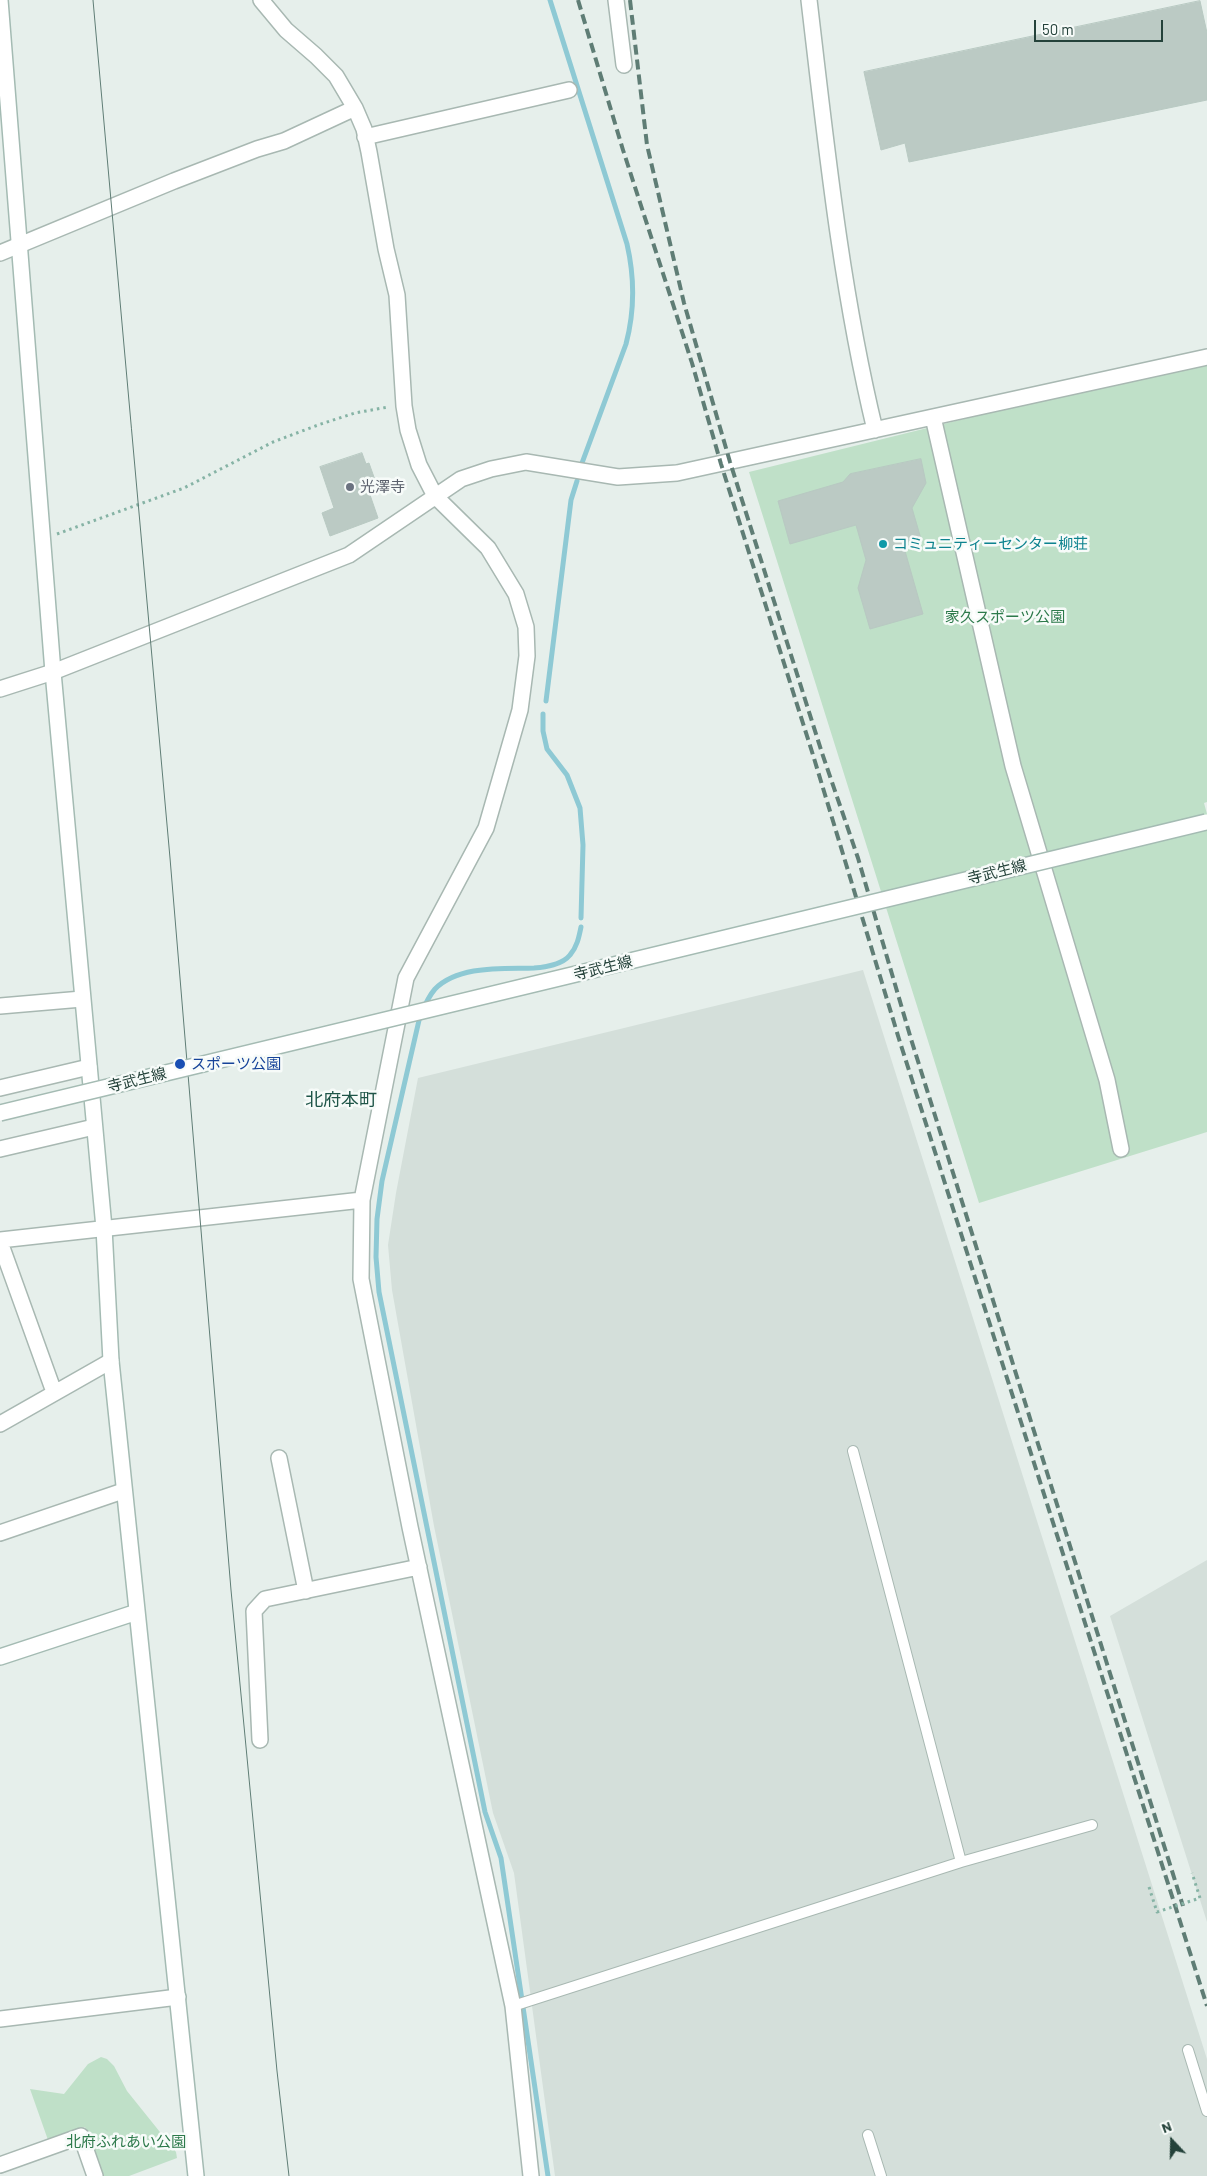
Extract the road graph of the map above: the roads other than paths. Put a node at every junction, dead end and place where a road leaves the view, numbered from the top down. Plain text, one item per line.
1 (0, 0) edge
2 (261, 0) edge
3 (616, 0) edge
4 (809, 0) edge
5 (624, 65) dead end
6 (568, 90) dead end
7 (355, 108) junction
8 (365, 137) junction
9 (20, 245) junction
10 (0, 253) edge
11 (1207, 357) edge
12 (933, 417) junction
13 (875, 430) junction
14 (435, 496) junction
15 (53, 672) junction
16 (0, 689) edge
17 (1206, 822) edge
18 (82, 999) junction
19 (0, 1006) edge
20 (89, 1067) junction
21 (0, 1088) edge
22 (0, 1113) edge
23 (94, 1127) junction
24 (0, 1149) edge
25 (1121, 1150) dead end
26 (362, 1200) junction
27 (104, 1228) junction
28 (0, 1241) edge
29 (111, 1361) junction
30 (54, 1392) junction
31 (0, 1424) edge
32 (853, 1451) dead end
33 (279, 1458) dead end
34 (123, 1490) junction
35 (0, 1533) edge
36 (419, 1567) junction
37 (306, 1591) junction
38 (137, 1612) junction
39 (0, 1658) edge
40 (260, 1740) dead end
41 (1092, 1825) dead end
42 (960, 1862) junction
43 (178, 1996) junction
44 (513, 2006) junction
45 (0, 2019) edge
46 (1188, 2050) dead end
47 (1207, 2111) edge
48 (868, 2135) dead end
49 (0, 2165) edge
50 (94, 2176) edge
51 (196, 2176) edge
52 (531, 2176) edge
53 (881, 2176) edge

1 - 9 street
2 - 7 street
3 - 5 street
4 - 13 street
6 - 8 street
7 - 8 street
7 - 9 street
8 - 14 street
9 - 10 street
9 - 15 street
11 - 12 street
12 - 13 street
12 - 25 street
13 - 14 street
14 - 15 street
14 - 26 street
15 - 16 street
15 - 18 street
17 - 22 street, 寺武生線, bridge
18 - 19 street
18 - 20 street
20 - 21 street
20 - 23 street
23 - 24 street
23 - 27 street
26 - 27 street
26 - 36 street
27 - 28 street
27 - 29 street
28 - 30 street
29 - 30 street
29 - 34 street
30 - 31 street
32 - 42 lane
33 - 37 street
34 - 35 street
34 - 38 street
36 - 37 street
36 - 44 street
37 - 40 street
38 - 39 street
38 - 43 street
41 - 42 lane
42 - 44 lane
43 - 45 street
43 - 51 street
44 - 52 street
46 - 47 lane
48 - 53 lane
49 - 50 street

